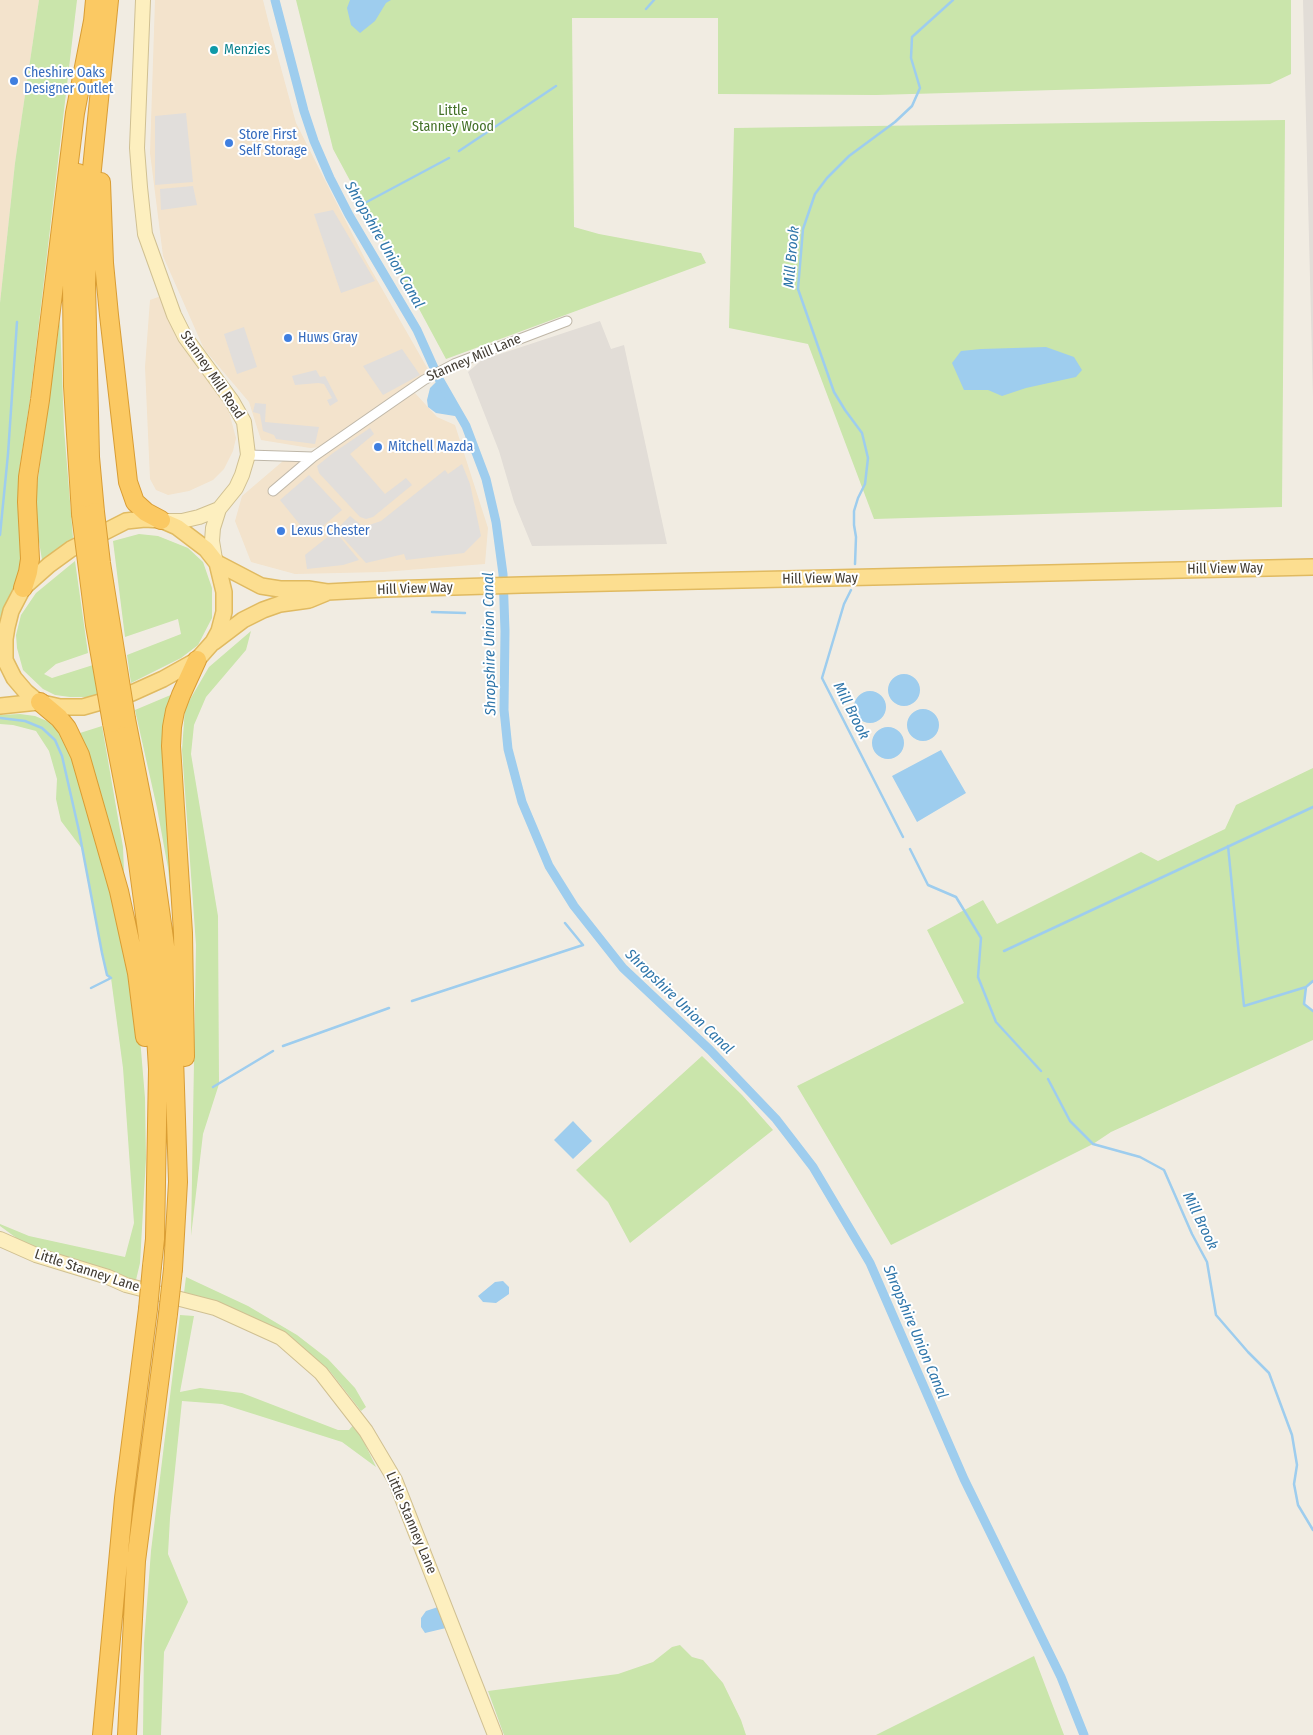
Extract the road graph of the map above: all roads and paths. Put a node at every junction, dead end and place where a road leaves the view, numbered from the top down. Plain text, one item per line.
1 (95, 0) edge
2 (108, 0) edge
3 (143, 0) edge
4 (93, 21) junction
5 (99, 102) junction
6 (567, 321) dead end
7 (248, 455) junction
8 (313, 457) junction
9 (273, 491) dead end
10 (219, 509) junction
11 (88, 513) junction
12 (162, 521) junction
13 (216, 561) junction
14 (1313, 567) edge
15 (23, 588) junction
16 (328, 592) junction
17 (213, 642) junction
18 (197, 660) junction
19 (2, 665) edge
20 (39, 702) junction
21 (0, 706) edge
22 (119, 721) junction
23 (157, 1154) junction
24 (178, 1182) junction
25 (0, 1239) edge
26 (111, 1640) junction
27 (102, 1735) edge
28 (109, 1735) edge
29 (127, 1735) edge
30 (495, 1735) edge

1 - 4 highway
2 - 5 highway
3 - 7 street, Stanney Mill Road
4 - 11 highway
4 - 15 highway
5 - 11 highway
5 - 12 highway
6 - 8 street, Stanney Mill Lane
7 - 8 street
7 - 10 street, Stanney Mill Road
8 - 9 street, Stanney Mill Lane
10 - 12 street
10 - 13 street, Stanney Mill Road
11 - 22 highway, bridge
12 - 13 main road, Hill View Way
12 - 15 main road
13 - 16 main road, Hill View Way
13 - 17 main road
14 - 16 main road, Hill View Way
15 - 19 main road
16 - 17 main road, Hill View Way
17 - 18 main road
18 - 20 main road
18 - 24 highway
19 - 20 main road
20 - 21 main road
20 - 23 highway
22 - 23 highway
22 - 24 highway
23 - 26 highway, bridge
24 - 29 highway, bridge
25 - 30 street, Little Stanney Lane
26 - 27 highway
26 - 28 highway

